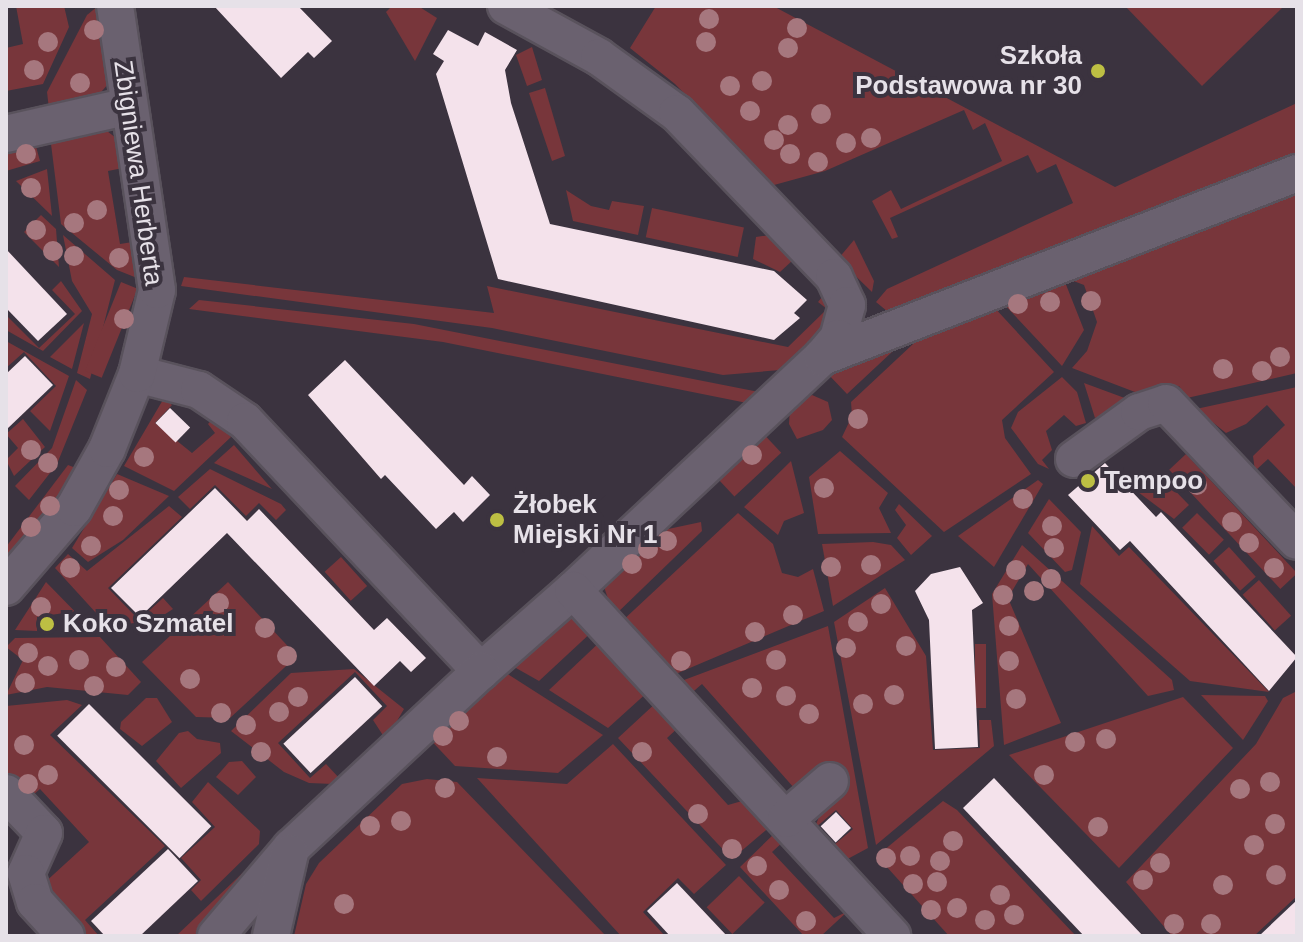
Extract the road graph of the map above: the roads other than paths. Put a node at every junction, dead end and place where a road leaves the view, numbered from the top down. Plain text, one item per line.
1 (115, 6) edge
2 (506, 6) edge
3 (129, 106) junction
4 (6, 134) edge
5 (1297, 173) edge
6 (822, 357) junction
7 (137, 374) junction
8 (1074, 459) dead end
9 (1297, 541) edge
10 (6, 587) edge
11 (573, 590) junction
12 (481, 671) junction
13 (830, 781) dead end
14 (6, 793) edge
15 (786, 819) junction
16 (291, 848) junction
17 (66, 936) edge
18 (216, 936) edge
19 (271, 936) edge
20 (892, 936) edge

1 - 3 street, Zbigniewa Herberta
2 - 6 street
3 - 4 street
3 - 7 street, Zbigniewa Herberta
5 - 6 street
6 - 11 street
7 - 10 street, Zbigniewa Herberta
7 - 12 street
8 - 9 street
11 - 12 street
11 - 15 street
12 - 16 street
13 - 15 street
14 - 17 street
15 - 20 street
16 - 18 street
16 - 19 street

